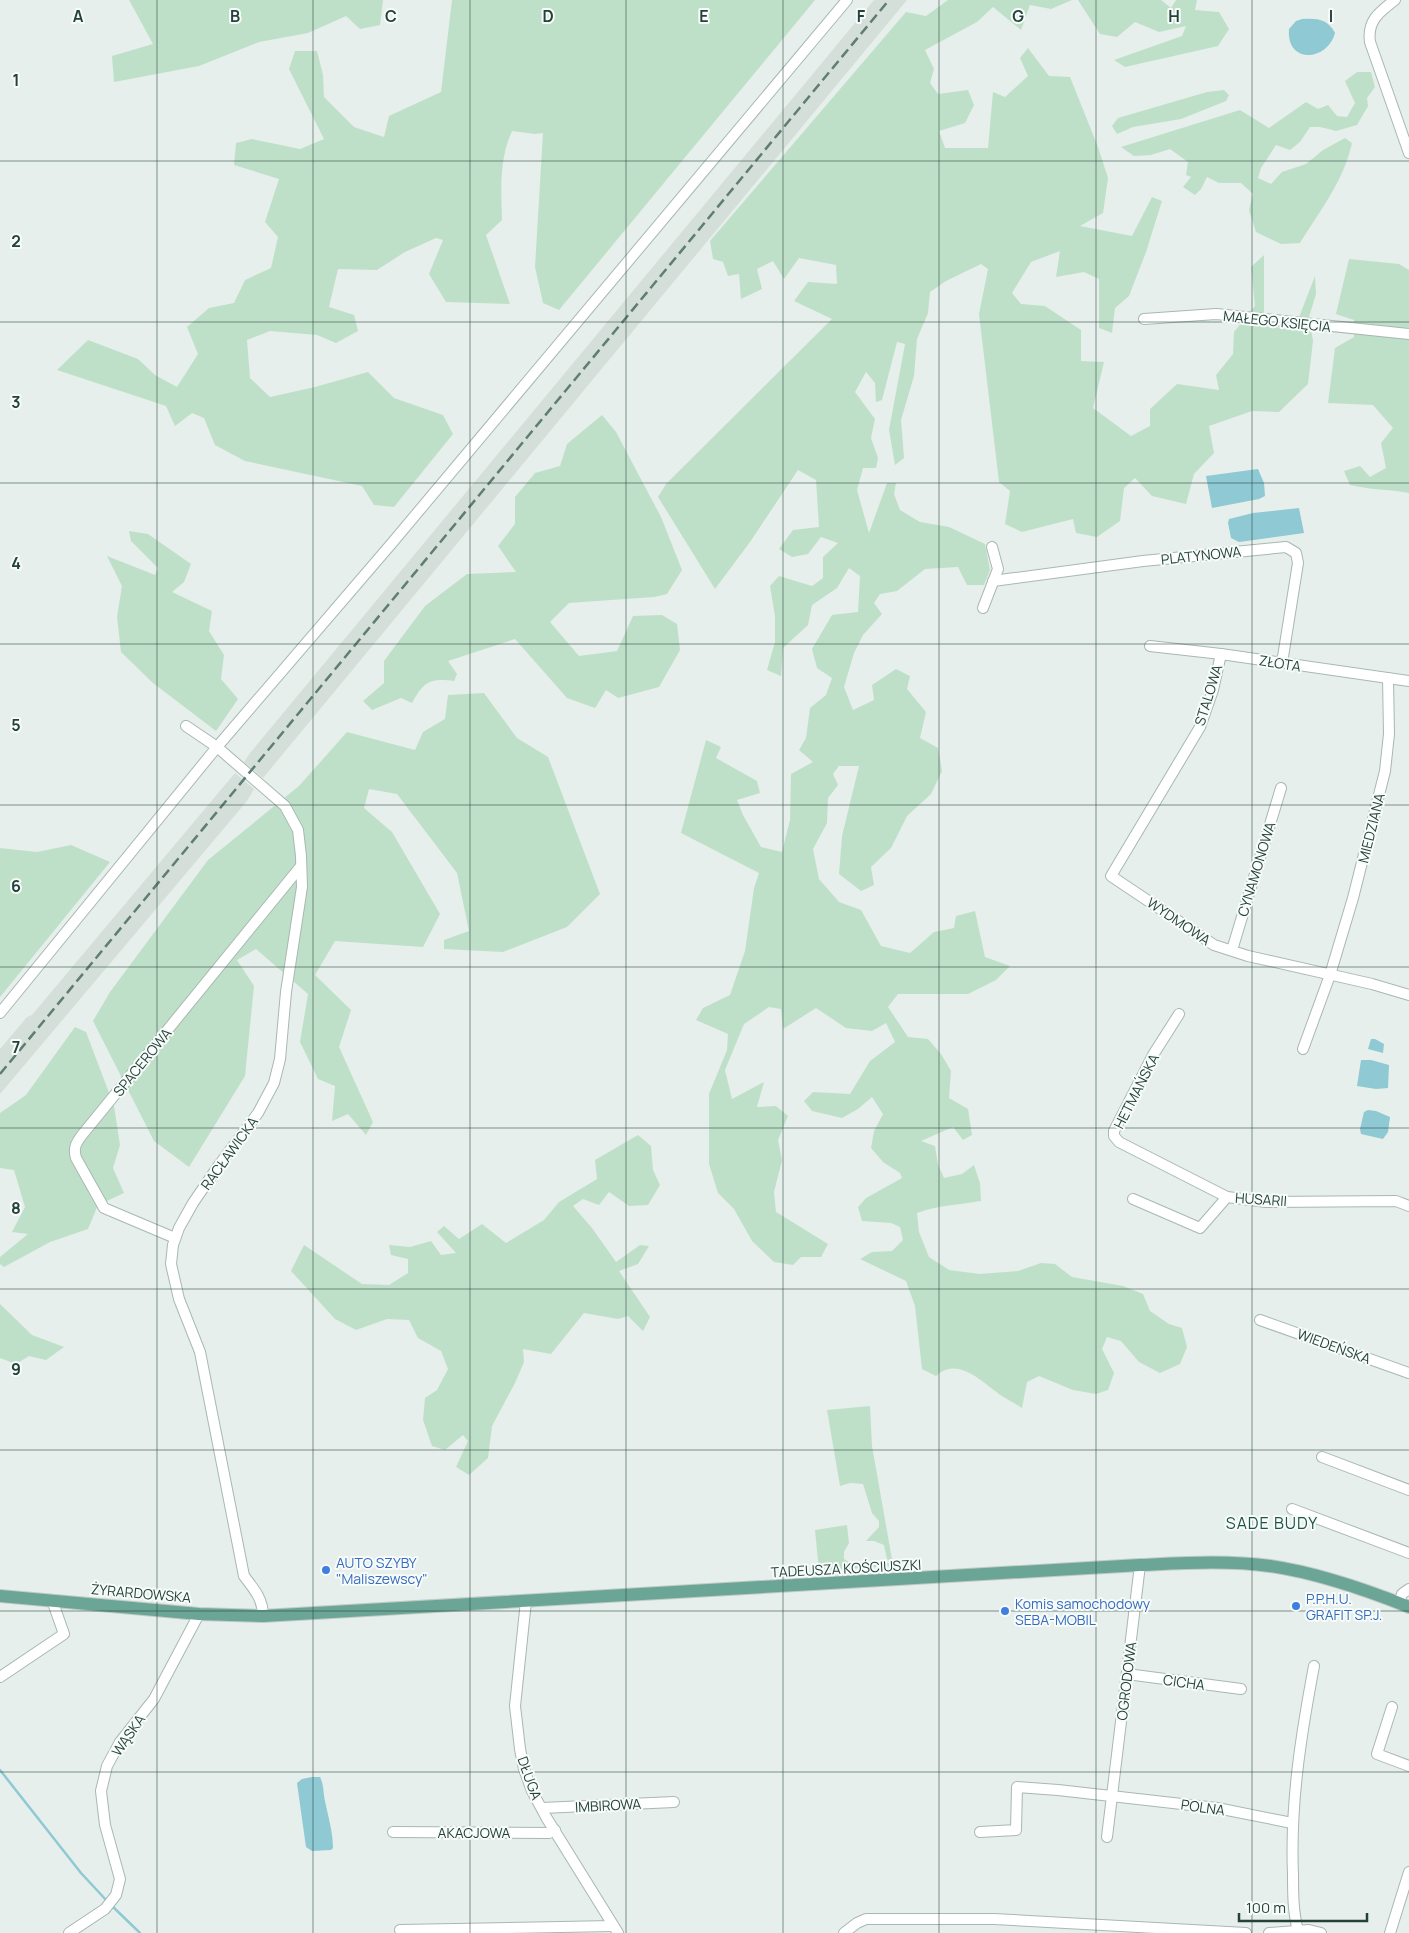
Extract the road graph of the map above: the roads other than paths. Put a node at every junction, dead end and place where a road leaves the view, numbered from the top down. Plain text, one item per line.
1 (847, 0) edge
2 (1395, 0) edge
3 (1409, 153) edge
4 (1144, 319) dead end
5 (1409, 334) edge
6 (992, 547) dead end
7 (993, 581) junction
8 (983, 608) dead end
9 (1150, 646) dead end
10 (1220, 654) junction
11 (1282, 663) junction
12 (1388, 678) junction
13 (1409, 681) edge
14 (186, 726) dead end
15 (217, 747) junction
16 (1178, 762) joint
17 (1281, 788) dead end
18 (301, 866) junction
19 (1232, 950) junction
20 (1330, 975) junction
21 (1409, 995) edge
22 (0, 1014) edge
23 (1178, 1014) dead end
24 (1303, 1049) dead end
25 (1227, 1197) junction
26 (1133, 1199) dead end
27 (1409, 1206) edge
28 (175, 1238) junction
29 (1260, 1320) dead end
30 (1409, 1373) edge
31 (1322, 1457) dead end
32 (1409, 1490) edge
33 (1292, 1509) dead end
34 (1409, 1553) edge
35 (1140, 1566) junction
36 (1409, 1589) edge
37 (0, 1596) edge
38 (52, 1600) junction
39 (526, 1601) junction
40 (1404, 1605) edge
41 (199, 1614) junction
42 (279, 1615) joint
43 (263, 1616) junction
44 (1314, 1666) dead end
45 (1128, 1674) junction
46 (0, 1677) edge
47 (1241, 1689) dead end
48 (1392, 1707) dead end
49 (1409, 1766) edge
50 (1113, 1796) junction
51 (674, 1802) dead end
52 (542, 1808) junction
53 (1292, 1823) junction
54 (555, 1830) junction
55 (393, 1832) dead end
56 (980, 1832) dead end
57 (1106, 1837) dead end
58 (1409, 1872) edge
59 (400, 1930) dead end
60 (615, 1930) edge
61 (1298, 1931) junction
62 (69, 1933) edge
63 (844, 1933) edge
64 (1246, 1933) edge
65 (1268, 1933) edge
66 (1322, 1933) edge
67 (1390, 1933) edge

1 - 15 street
2 - 3 street
4 - 5 street, MAŁEGO KSIĘCIA
6 - 7 street
7 - 8 street
7 - 11 street, PLATYNOWA
9 - 10 street, ZŁOTA
10 - 11 street, ZŁOTA
10 - 16 street, STALOWA
11 - 12 street, ZŁOTA
12 - 13 street, ZŁOTA
12 - 20 street, MIEDZIANA
14 - 15 street, RACŁAWICKA
15 - 18 street, RACŁAWICKA
15 - 22 street
16 - 19 street, WYDMOWA
17 - 19 street, CYNAMONOWA
18 - 28 street, RACŁAWICKA
18 - 28 street, SPACEROWA
19 - 20 street, WYDMOWA
20 - 21 street, WYDMOWA
20 - 24 street, MIEDZIANA
23 - 25 street, HETMAŃSKA
25 - 26 street, HUSARII
25 - 27 street, HUSARII
28 - 43 street, RACŁAWICKA
29 - 30 street, WIEDEŃSKA
31 - 32 street
33 - 34 street
35 - 39 main road, TADEUSZA KOŚCIUSZKI
35 - 40 main road, TADEUSZA KOŚCIUSZKI
35 - 45 street, OGRODOWA
36 - 40 street
37 - 38 main road, ŻYRARDOWSKA
38 - 41 main road, ŻYRARDOWSKA
38 - 46 street
39 - 42 main road, TADEUSZA KOŚCIUSZKI
39 - 52 street, DŁUGA
41 - 43 main road, ŻYRARDOWSKA
41 - 62 street, WĄSKA
42 - 43 main road, ŻYRARDOWSKA
44 - 53 street
45 - 47 street, CICHA
45 - 50 street, OGRODOWA
48 - 49 street
50 - 53 street, POLNA
50 - 56 street, POLNA
50 - 57 street
51 - 52 street, IMBIROWA
52 - 54 street, DŁUGA
53 - 61 street
54 - 55 street, AKACJOWA
54 - 60 street, DŁUGA
58 - 67 street
59 - 60 street
61 - 65 street
61 - 66 street
63 - 64 street

